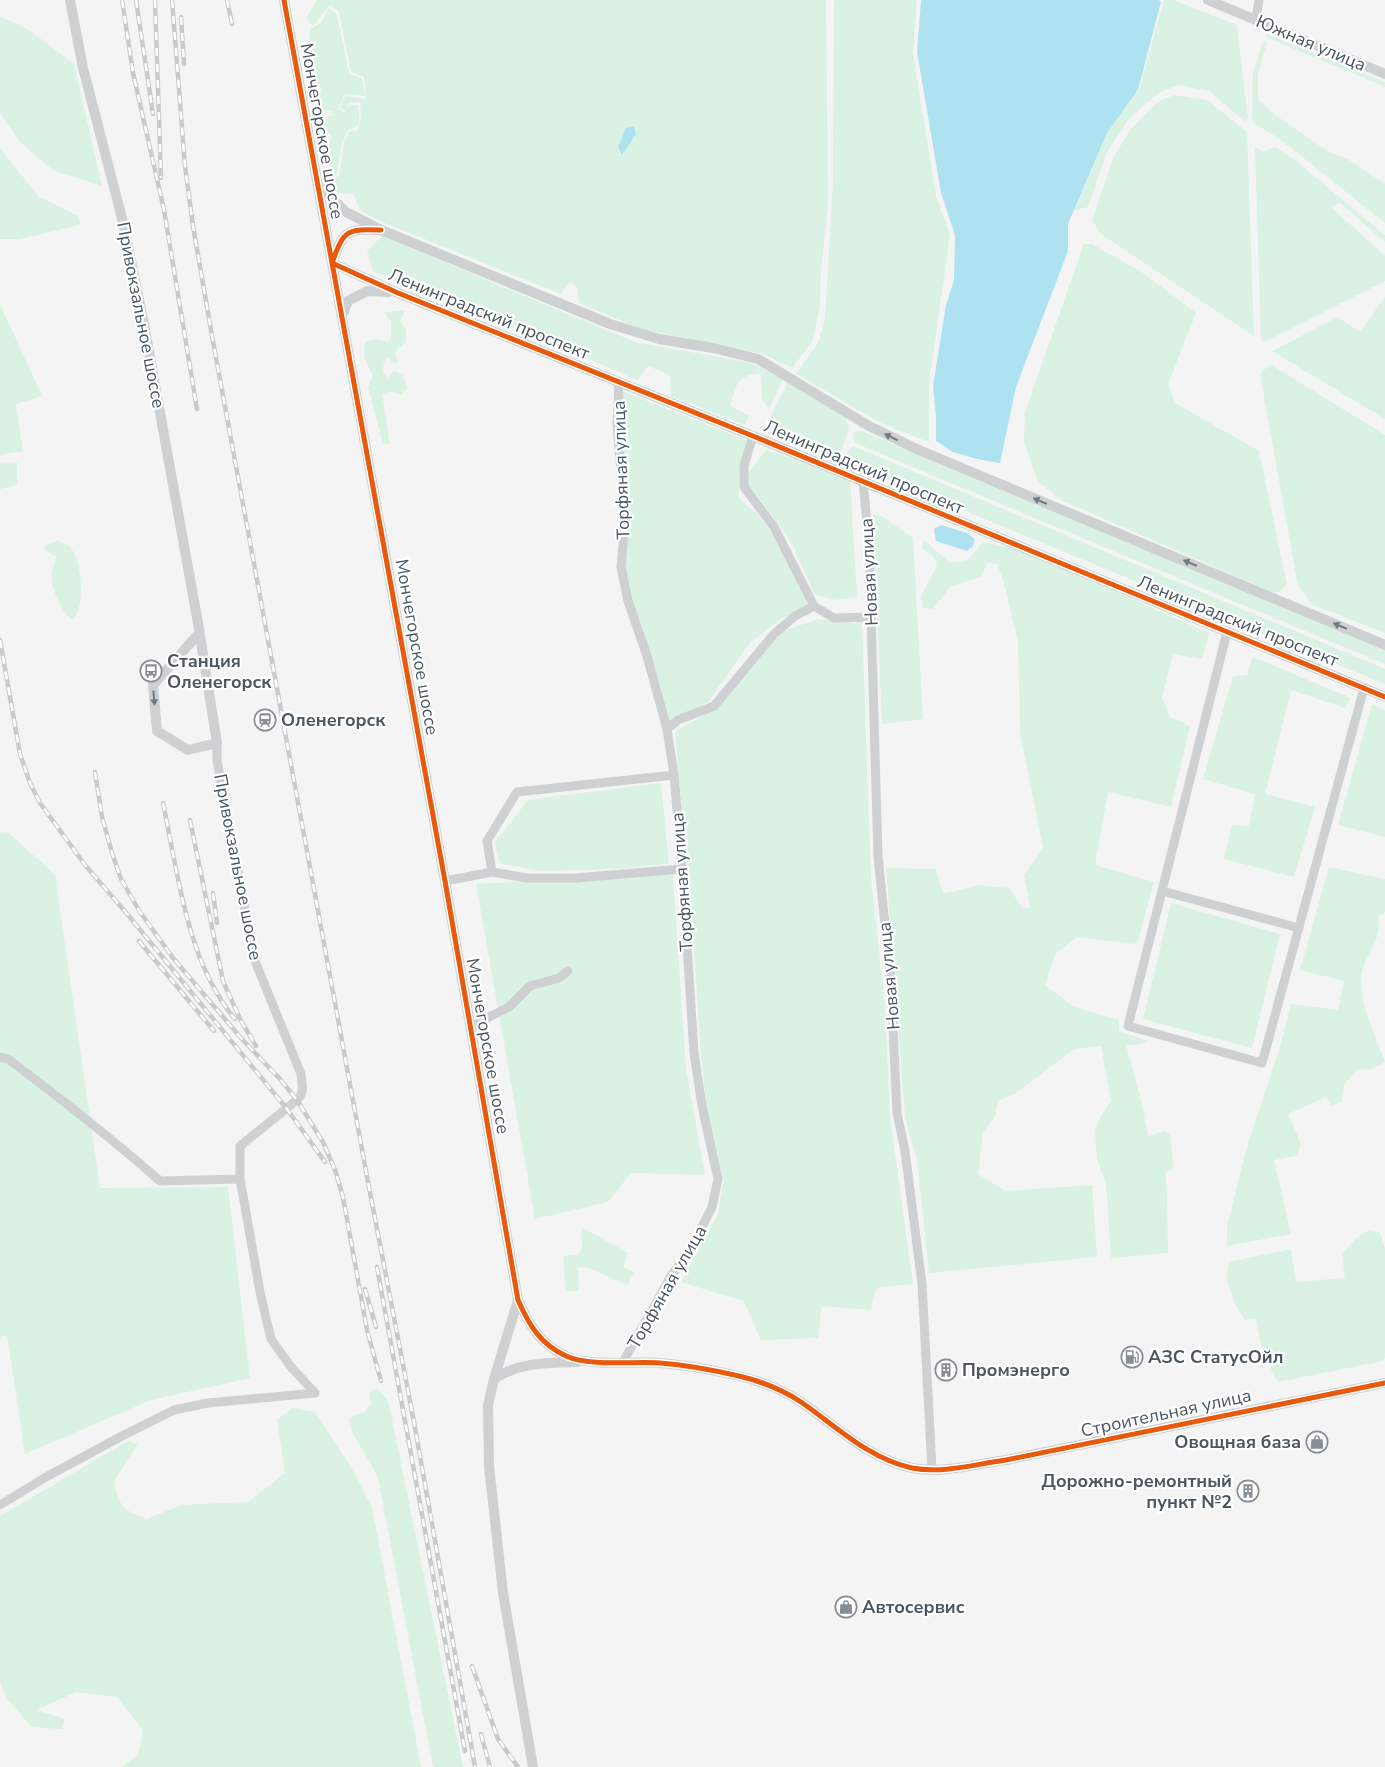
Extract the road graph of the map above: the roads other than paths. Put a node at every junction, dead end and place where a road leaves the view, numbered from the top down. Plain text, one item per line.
1 (70, 0) edge
2 (284, 0) edge
3 (1208, 0) edge
4 (1259, 0) edge
5 (1256, 19) junction
6 (1385, 74) edge
7 (318, 185) junction
8 (381, 230) junction
9 (332, 263) junction
10 (398, 293) junction
11 (342, 315) junction
12 (619, 383) junction
13 (753, 436) junction
14 (862, 481) junction
15 (814, 606) junction
16 (870, 617) junction
17 (200, 632) junction
18 (1227, 632) junction
19 (1385, 645) edge
20 (1364, 688) junction
21 (1385, 697) edge
22 (667, 729) junction
23 (217, 743) junction
24 (674, 775) junction
25 (682, 869) junction
26 (492, 872) junction
27 (445, 880) junction
28 (1162, 891) junction
29 (1299, 928) junction
30 (568, 970) dead end
31 (471, 1026) junction
32 (0, 1058) edge
33 (240, 1179) junction
34 (518, 1300) junction
35 (583, 1362) junction
36 (623, 1362) junction
37 (494, 1379) junction
38 (1385, 1383) edge
39 (932, 1469) junction
40 (0, 1505) edge
41 (533, 1767) edge

1 - 17 street, Привокзальное шоссе
2 - 7 street, Мончегорское шоссе
3 - 5 street, Южная улица
4 - 5 street
5 - 6 street, Южная улица
7 - 8 street, Ленинградский проспект
7 - 9 street, Мончегорское шоссе
8 - 9 street
19 -> 8 street, Ленинградский проспект
9 - 10 street, Ленинградский проспект
9 - 11 street, Мончегорское шоссе
10 - 11 street
10 - 12 street, Ленинградский проспект
11 - 27 street, Мончегорское шоссе
12 - 13 street, Ленинградский проспект
12 - 22 street, Торфяная улица
13 - 14 street, Ленинградский проспект
13 - 15 street
14 - 16 street, Новая улица
14 - 18 street, Ленинградский проспект
15 - 16 street
15 - 22 street
16 - 39 street, Новая улица
17 - 23 street, Привокзальное шоссе
17 -> 23 street
18 - 20 street, Ленинградский проспект
18 - 28 street
20 - 21 street, Ленинградский проспект
20 - 29 street
22 - 24 street, Торфяная улица
23 - 33 street, Привокзальное шоссе
24 - 25 street, Торфяная улица
24 - 26 street
25 - 26 street
25 - 36 street, Торфяная улица
26 - 27 street
27 - 31 street, Мончегорское шоссе
28 - 29 street
28 - 29 street
30 - 31 street
31 - 34 street, Мончегорское шоссе
32 - 33 street
33 - 40 street
34 - 35 street
34 - 37 street
35 - 36 street, Строительная улица
35 - 37 street, Строительная улица
36 - 39 street, Строительная улица
37 - 41 street
38 - 39 street, Строительная улица

